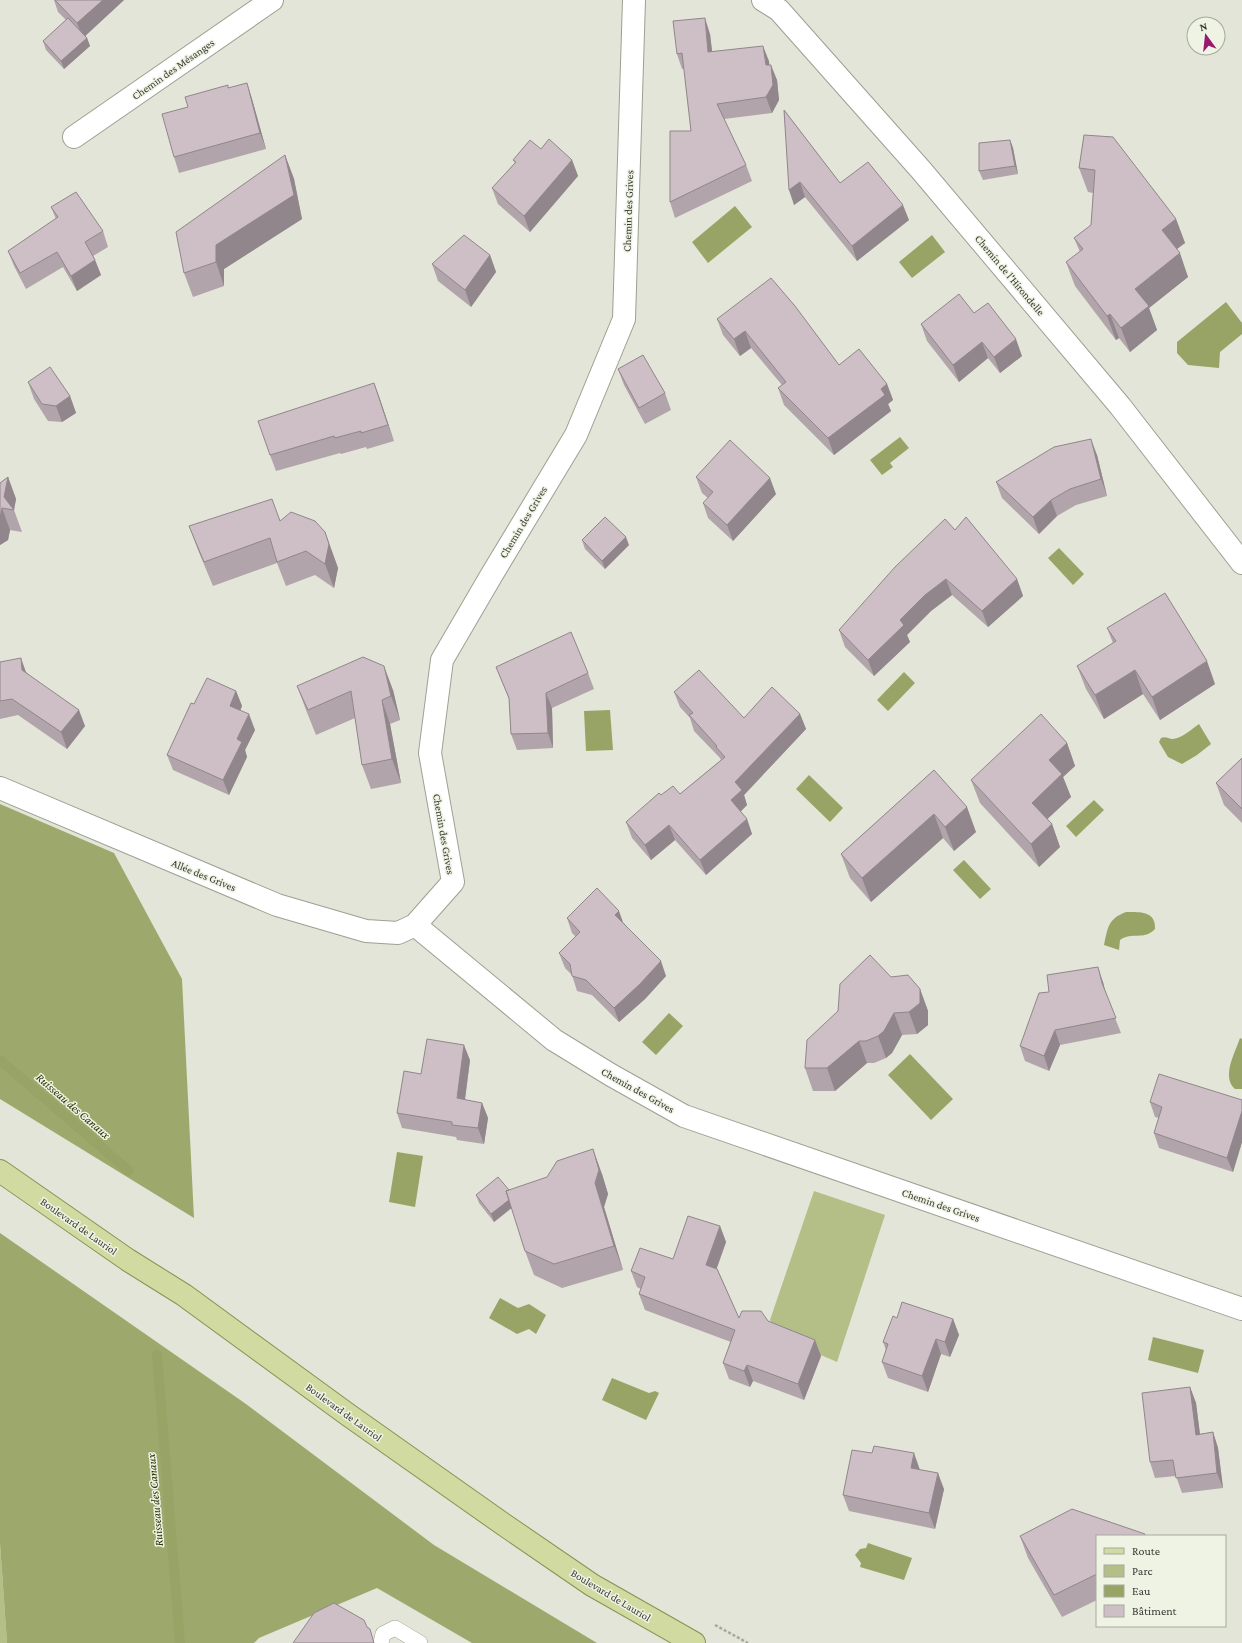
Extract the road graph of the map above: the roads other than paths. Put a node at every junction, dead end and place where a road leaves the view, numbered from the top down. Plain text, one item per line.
1 (272, 0) edge
2 (634, 0) edge
3 (763, 0) edge
4 (74, 137) dead end
5 (1242, 562) edge
6 (0, 788) edge
7 (415, 925) junction
8 (0, 1172) edge
9 (1242, 1309) edge
10 (381, 1643) edge
11 (420, 1643) edge
12 (694, 1643) edge

1 - 4 street, Chemin des Mésanges
2 - 7 street, Chemin des Grives
3 - 5 street, Chemin de l'Hirondelle
6 - 7 street, Allée des Grives
7 - 9 street, Chemin des Grives
8 - 12 main road, Boulevard de Lauriol
10 - 11 lane

